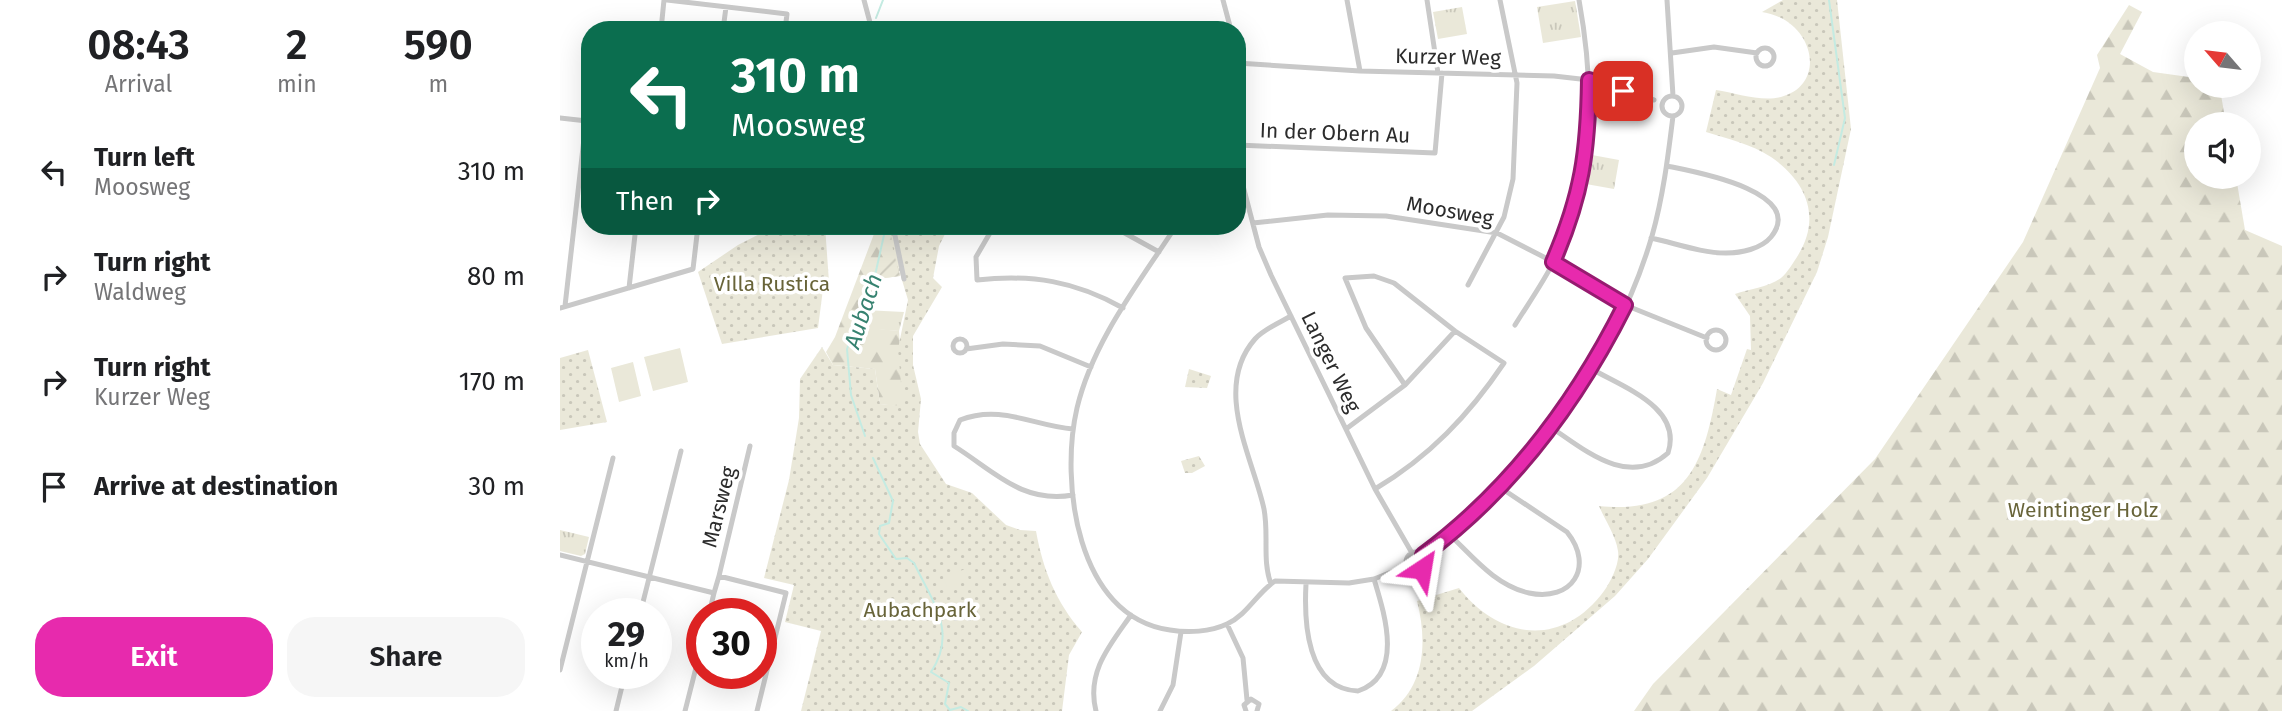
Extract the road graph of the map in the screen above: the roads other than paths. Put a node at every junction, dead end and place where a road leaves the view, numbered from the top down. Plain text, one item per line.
1 (666, 0) edge
2 (864, 0) edge
3 (1223, 0) edge
4 (1348, 0) edge
5 (1427, 0) edge
6 (1500, 0) edge
7 (1579, 0) edge
8 (1667, 0) edge
9 (726, 7) junction
10 (662, 21) edge
11 (724, 21) edge
12 (786, 21) edge
13 (870, 21) edge
14 (1229, 21) edge
15 (1672, 53) junction
16 (1757, 53) dead end
17 (1246, 64) edge
18 (1360, 71) junction
19 (1440, 73) junction
20 (1514, 74) junction
21 (1589, 80) junction
22 (1673, 96) junction
23 (1654, 100) dead end
24 (1673, 116) junction
25 (560, 118) edge
26 (581, 120) edge
27 (1246, 145) edge
28 (1667, 166) junction
29 (581, 171) edge
30 (1246, 200) edge
31 (1253, 223) junction
32 (1496, 233) junction
33 (635, 235) edge
34 (697, 235) edge
35 (895, 235) edge
36 (989, 235) edge
37 (1128, 235) edge
38 (1170, 235) edge
39 (1651, 237) junction
40 (1159, 252) junction
41 (1553, 262) junction
42 (904, 279) dead end
43 (1468, 285) dead end
44 (629, 288) junction
45 (1625, 305) junction
46 (562, 307) edge
47 (1122, 308) junction
48 (1291, 316) junction
49 (1515, 325) dead end
50 (1455, 331) junction
51 (1707, 338) dead end
52 (966, 349) dead end
53 (1091, 367) junction
54 (1590, 368) junction
55 (1405, 385) junction
56 (1552, 428) junction
57 (1073, 429) junction
58 (1346, 429) junction
59 (750, 446) dead end
60 (681, 451) dead end
61 (612, 458) dead end
62 (1501, 488) junction
63 (1375, 489) junction
64 (1073, 495) junction
65 (1450, 536) junction
66 (1412, 553) junction
67 (560, 555) edge
68 (1423, 555) junction
69 (587, 561) junction
70 (1407, 566) junction
71 (719, 576) junction
72 (649, 577) junction
73 (1374, 579) junction
74 (1271, 584) junction
75 (1307, 584) junction
76 (715, 593) junction
77 (644, 598) edge
78 (714, 598) edge
79 (1131, 615) junction
80 (1227, 624) junction
81 (1181, 632) junction
82 (560, 670) edge
83 (621, 689) edge
84 (691, 689) edge
85 (1247, 700) junction
86 (616, 711) edge
87 (685, 711) edge
88 (757, 711) edge
89 (1096, 711) edge
90 (1160, 711) edge
91 (1245, 711) edge
92 (1257, 711) edge

1 - 9 street
1 - 10 street
2 - 13 street
3 - 14 street
4 - 18 street
5 - 19 street, In der Obern Au
6 - 20 street
7 - 21 street
8 - 15 street
9 - 11 street
9 - 12 street
15 - 16 street
15 - 22 street
17 - 18 street, Kurzer Weg
18 - 19 street, Kurzer Weg
19 - 20 street, Kurzer Weg
19 - 27 street, In der Obern Au
20 - 21 street, Kurzer Weg
20 - 32 street
21 - 23 street, Kurzer Weg
21 - 41 street
22 - 24 street
22 - 24 street
24 - 28 street
25 - 26 street
28 - 39 street
28 - 39 street
29 - 46 street
30 - 31 street, Langer Weg
31 - 32 street, Moosweg
31 - 48 street, Langer Weg
32 - 41 street, Moosweg
32 - 43 street
33 - 44 street
34 - 44 street
35 - 42 street
36 - 47 street
37 - 40 street
38 - 40 street
39 - 45 street
40 - 47 street
41 - 45 street, Moosweg
41 - 49 street
44 - 46 street
45 - 51 street, Moosweg
45 - 54 street
47 - 53 street
48 - 58 street, Langer Weg
48 - 74 street
50 - 55 street
50 - 55 street
50 - 63 street
52 - 53 street
53 - 57 street
54 - 56 street
54 - 56 street
55 - 58 street
56 - 62 street
57 - 64 street
57 - 64 street
58 - 63 street, Langer Weg
59 - 71 street, Marsweg
60 - 72 street
61 - 69 street
62 - 65 street
62 - 65 street
63 - 66 street, Langer Weg
64 - 79 street
65 - 68 street
66 - 68 street
66 - 70 street
67 - 69 street
68 - 70 street
69 - 72 street
69 - 82 street
70 - 73 street
71 - 76 street, Marsweg
71 - 88 street
72 - 76 street
72 - 77 street
73 - 75 street
73 - 75 street
74 - 75 street
74 - 80 street
76 - 78 street, Marsweg
79 - 81 street
79 - 89 street
80 - 81 street
80 - 85 street
81 - 90 street
83 - 86 street
84 - 87 street
85 - 91 street
85 - 92 street

